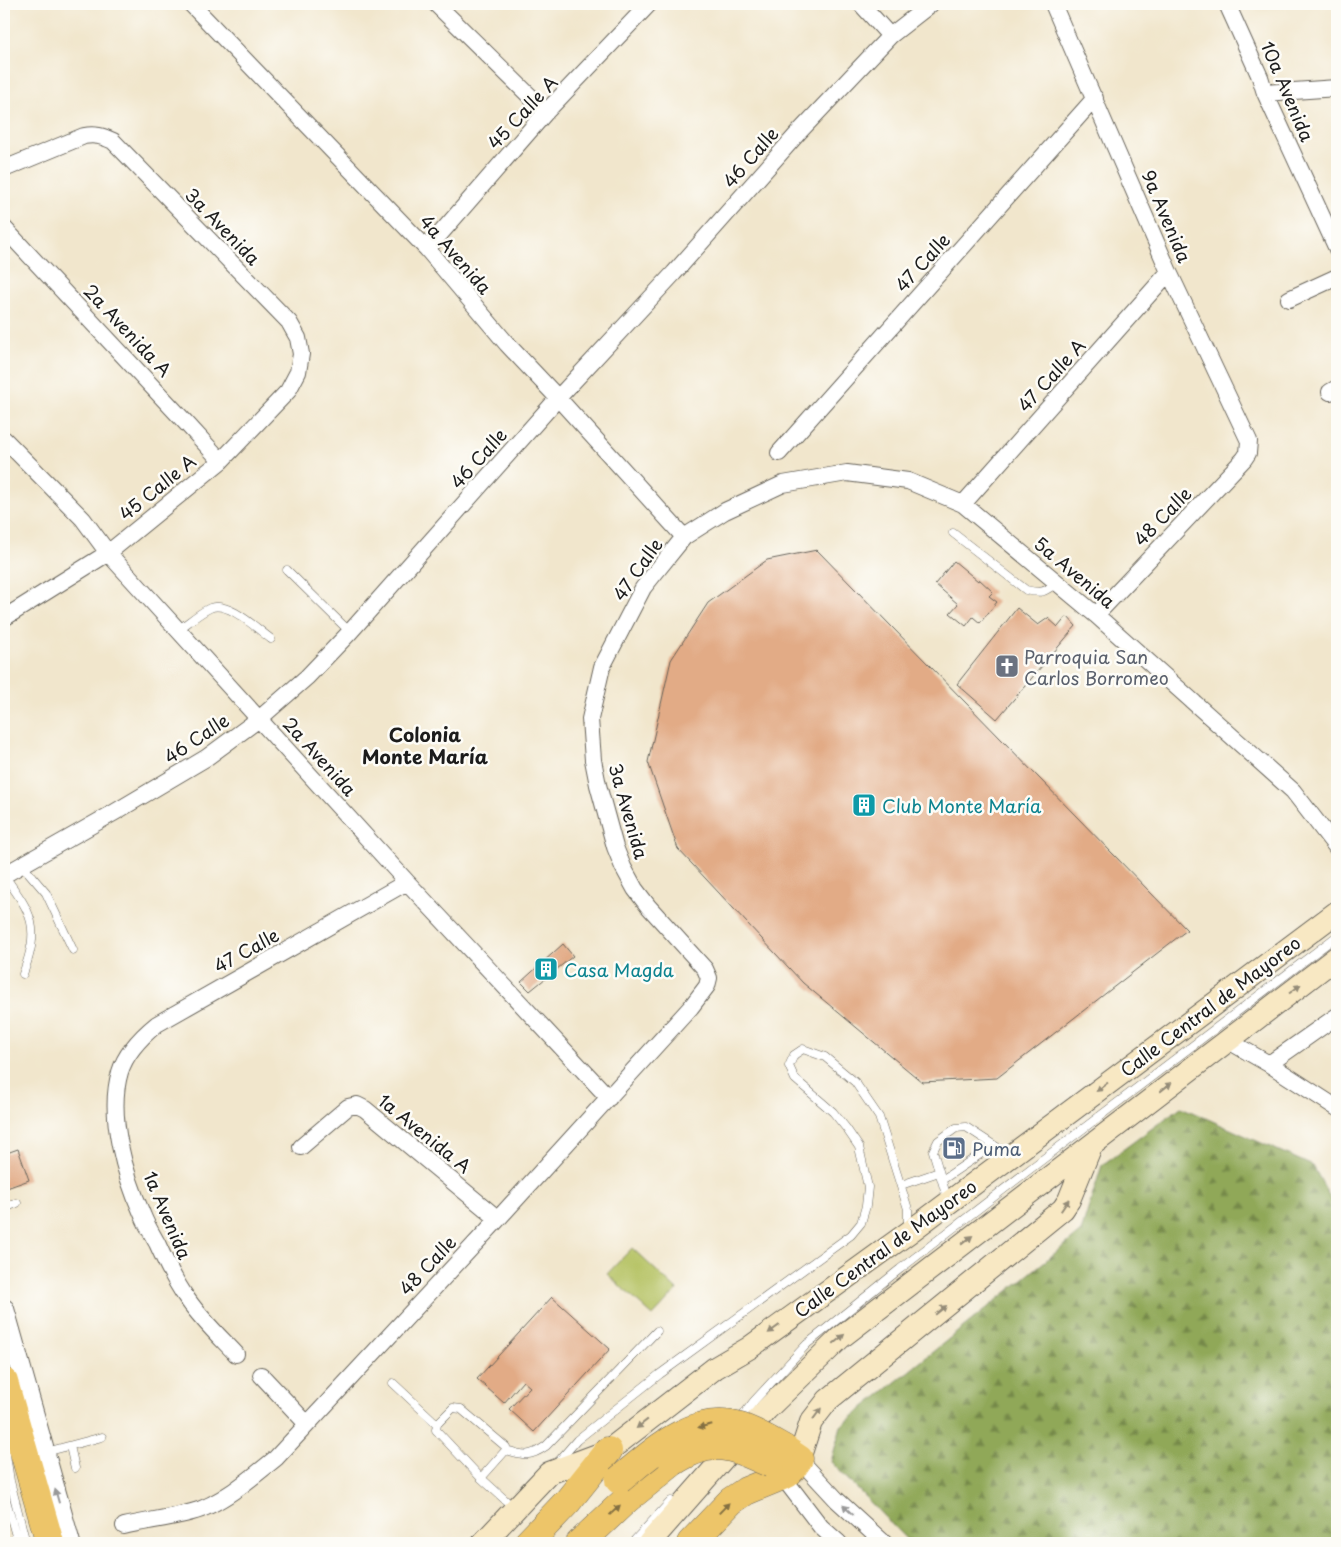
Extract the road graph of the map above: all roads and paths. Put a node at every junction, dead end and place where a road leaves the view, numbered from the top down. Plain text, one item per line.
1 (191, 4) edge
2 (436, 4) edge
3 (649, 4) edge
4 (861, 4) edge
5 (931, 4) edge
6 (1054, 4) edge
7 (1227, 4) edge
8 (890, 36) junction
9 (1337, 88) edge
10 (1265, 93) junction
11 (1095, 98) junction
12 (546, 112) junction
13 (4, 169) edge
14 (4, 228) edge
15 (427, 248) junction
16 (1337, 250) edge
17 (1169, 272) junction
18 (1337, 277) edge
19 (1289, 299) dead end
20 (301, 354) joint
21 (558, 398) junction
22 (4, 439) edge
23 (1249, 441) joint
24 (779, 453) dead end
25 (221, 461) junction
26 (963, 504) junction
27 (725, 511) joint
28 (953, 534) dead end
29 (684, 537) junction
30 (108, 553) junction
31 (287, 570) dead end
32 (1057, 583) junction
33 (1096, 615) junction
34 (4, 618) edge
35 (178, 630) junction
36 (350, 632) junction
37 (271, 639) dead end
38 (602, 667) joint
39 (259, 719) junction
40 (1337, 848) edge
41 (22, 865) junction
42 (4, 875) edge
43 (407, 882) junction
44 (1337, 912) edge
45 (1337, 936) edge
46 (74, 950) dead end
47 (1337, 957) edge
48 (705, 969) joint
49 (23, 974) dead end
50 (1337, 1016) edge
51 (1227, 1040) junction
52 (1269, 1064) junction
53 (121, 1070) joint
54 (609, 1098) junction
55 (1337, 1108) edge
56 (1091, 1145) junction
57 (301, 1147) dead end
58 (1002, 1150) junction
59 (941, 1176) junction
60 (901, 1185) junction
61 (948, 1202) junction
62 (17, 1203) dead end
63 (4, 1208) edge
64 (498, 1219) junction
65 (908, 1233) junction
66 (4, 1309) edge
67 (657, 1331) dead end
68 (236, 1354) dead end
69 (261, 1375) dead end
70 (4, 1382) edge
71 (393, 1382) dead end
72 (307, 1424) junction
73 (437, 1424) junction
74 (102, 1436) dead end
75 (4, 1441) edge
76 (70, 1446) junction
77 (506, 1450) junction
78 (608, 1451) junction
79 (44, 1452) junction
80 (709, 1458) dead end
81 (784, 1462) junction
82 (75, 1468) dead end
83 (548, 1473) junction
84 (481, 1478) junction
85 (4, 1493) edge
86 (678, 1494) dead end
87 (568, 1501) junction
88 (515, 1508) junction
89 (124, 1526) dead end
90 (18, 1543) edge
91 (26, 1543) edge
92 (50, 1543) edge
93 (70, 1543) edge
94 (484, 1543) edge
95 (528, 1543) edge
96 (580, 1543) edge
97 (632, 1543) edge
98 (649, 1543) edge
99 (691, 1543) edge
100 (839, 1543) edge
101 (884, 1543) edge

1 - 15 street, 4a Avenida
2 - 12 street
3 - 12 street, 45 Calle A
4 - 8 street
5 - 8 street, 46 Calle
6 - 11 street, 9a Avenida
7 - 10 street, 10a Avenida
8 - 21 street, 46 Calle
9 - 10 street
10 - 16 street, 10a Avenida
11 - 17 street, 9a Avenida
11 - 24 street, 47 Calle
12 - 15 street, 45 Calle A
13 - 20 street, 3a Avenida
14 - 25 street, 2a Avenida A
15 - 21 street, 4a Avenida
17 - 23 street, 9a Avenida
17 - 26 street, 47 Calle A
18 - 19 street
20 - 25 street, 45 Calle A
21 - 29 street, 4a Avenida
21 - 36 street, 46 Calle
22 - 30 street, 2a Avenida
23 - 33 street, 48 Calle
25 - 30 street, 45 Calle A
26 - 27 street, 5a Avenida
26 - 32 street, 5a Avenida
27 - 29 street, 47 Calle
28 - 32 lane
29 - 38 street, 47 Calle
30 - 34 street, 45 Calle A
30 - 35 street, 2a Avenida
31 - 36 lane
32 - 33 street, 5a Avenida
33 - 40 street, 5a Avenida
35 - 37 lane
35 - 39 street, 2a Avenida
36 - 39 street, 46 Calle
38 - 48 street, 3a Avenida
39 - 41 street, 46 Calle
39 - 43 street, 2a Avenida
41 - 42 street, 46 Calle
41 - 46 lane
42 - 49 lane
43 - 53 street, 47 Calle
43 - 54 street, 2a Avenida
44 -> 58 main road, Calle Central de Mayoreo
45 - 80 lane
51 -> 47 main road
48 - 54 street, 48 Calle
50 - 52 street
51 - 52 street
56 -> 51 main road
52 - 55 street
53 - 68 street, 1a Avenida
54 - 64 street, 48 Calle
81 -> 56 main road
98 -> 56 main road
57 - 64 street, 1a Avenida A
58 - 59 lane
58 - 59 lane
58 - 61 main road, Calle Central de Mayoreo
59 - 60 lane
59 - 61 lane
60 - 65 lane
60 - 83 lane
61 - 65 main road, Calle Central de Mayoreo
62 - 63 lane
64 - 72 street, 48 Calle
65 -> 78 main road, Calle Central de Mayoreo
66 - 79 street
67 - 77 lane
69 - 72 street
70 - 92 highway
71 - 73 lane
72 - 89 street, 48 Calle
73 - 77 lane
73 - 84 lane
74 - 76 lane
75 - 91 lane
76 - 79 lane
76 - 82 lane
77 - 84 lane
78 - 83 main road, Calle Central de Mayoreo
78 - 87 highway
93 -> 79 street
81 -> 87 highway, bridge
96 -> 81 highway, bridge
99 -> 81 highway
81 - 100 street
101 -> 81 street
83 - 88 main road, Calle Central de Mayoreo
84 - 88 lane
85 - 90 lane
86 - 97 lane
87 - 95 highway
88 - 94 main road, Calle Central de Mayoreo

